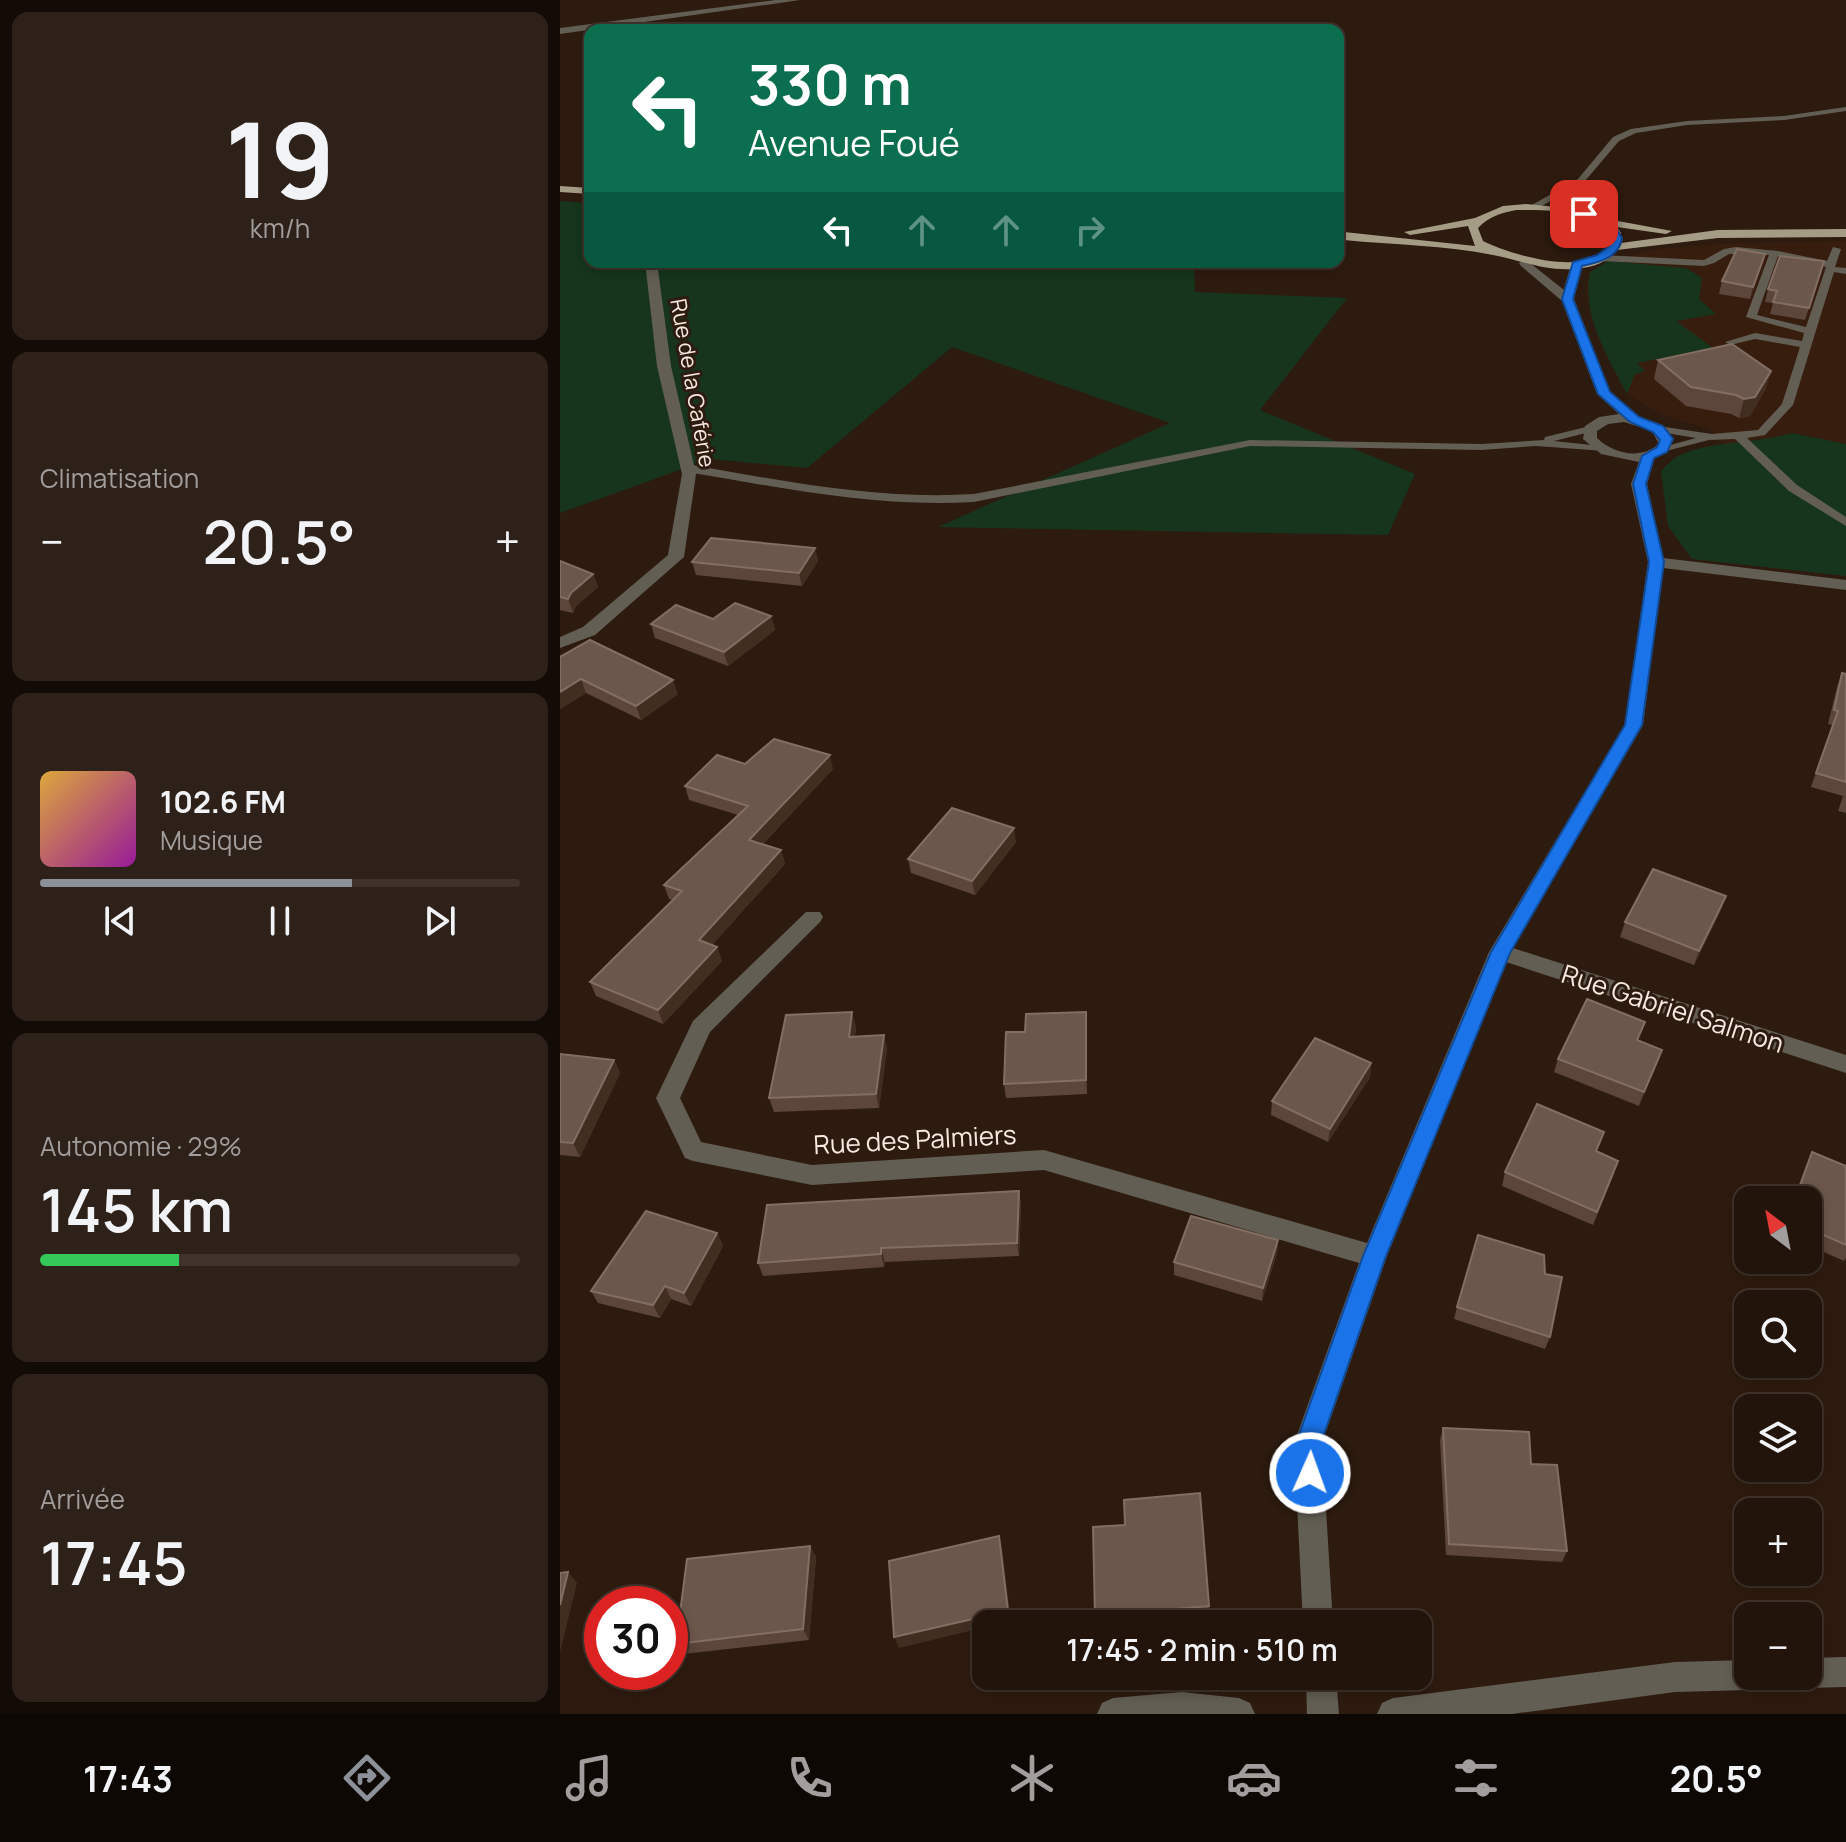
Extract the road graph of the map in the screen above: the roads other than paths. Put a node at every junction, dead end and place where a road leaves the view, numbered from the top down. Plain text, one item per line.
1 (796, 0) edge
2 (613, 24) edge
3 (584, 28) edge
4 (560, 31) edge
5 (1846, 109) edge
6 (1581, 181) junction
7 (560, 189) edge
8 (584, 191) edge
9 (1535, 206) junction
10 (1584, 214) junction
11 (1477, 221) junction
12 (1603, 222) junction
13 (1846, 233) edge
14 (1718, 234) junction
15 (1344, 236) edge
16 (1344, 236) edge
17 (1615, 247) junction
18 (1841, 247) edge
19 (1488, 251) junction
20 (1779, 254) junction
21 (1601, 258) junction
22 (1525, 263) junction
23 (1577, 264) junction
24 (1830, 267) junction
25 (652, 268) edge
26 (1846, 271) edge
27 (1568, 299) junction
28 (1810, 331) junction
29 (1730, 342) edge
30 (1806, 345) junction
31 (1604, 394) junction
32 (1634, 420) junction
33 (1593, 426) junction
34 (1658, 429) junction
35 (1712, 437) junction
36 (1740, 437) junction
37 (1536, 443) junction
38 (1607, 452) junction
39 (1655, 453) junction
40 (687, 468) junction
41 (1639, 484) junction
42 (1846, 522) edge
43 (1656, 562) junction
44 (1846, 585) edge
45 (560, 643) edge
46 (813, 917) dead end
47 (1500, 952) junction
48 (1846, 1064) edge
49 (1374, 1256) junction
50 (1317, 1610) edge
51 (1846, 1672) edge
52 (1822, 1673) edge
53 (1734, 1675) edge
54 (1322, 1690) edge
55 (1113, 1714) edge
56 (1239, 1714) edge
57 (1323, 1714) edge
58 (1393, 1714) edge

1 - 2 street
3 - 4 street
5 - 6 lane
6 - 9 lane
6 - 10 lane
7 - 8 main road
9 - 10 main road
9 - 11 main road
10 - 12 main road
11 - 15 main road
11 - 19 main road
12 - 14 main road
12 - 17 main road
13 - 14 main road
14 - 17 main road
16 - 19 main road
17 - 21 main road
18 - 20 lane
18 - 24 lane
19 - 22 main road
20 - 21 lane
20 - 24 lane
20 - 28 lane
21 - 23 main road
22 - 23 main road
22 - 27 street
23 - 27 street
24 - 26 lane
24 - 28 lane
25 - 40 street, Rue de la Caférie
27 - 31 street
28 - 30 lane
29 - 30 lane
30 - 36 lane
31 - 32 street
31 - 33 street
32 - 33 street
32 - 34 street
33 - 37 lane
33 - 38 street
34 - 35 lane
34 - 39 street
35 - 36 lane
35 - 39 lane
36 - 42 lane
37 - 38 lane
37 - 40 lane
38 - 39 street
38 - 41 street
39 - 41 street
40 - 45 street, Rue de la Caférie
41 - 43 street
43 - 44 street
43 - 47 street
46 - 49 street, Rue des Palmiers
47 - 48 street, Rue Gabriel Salmon
47 - 49 street
49 - 50 street
51 - 52 street
53 - 58 street
54 - 57 street
55 - 56 street

